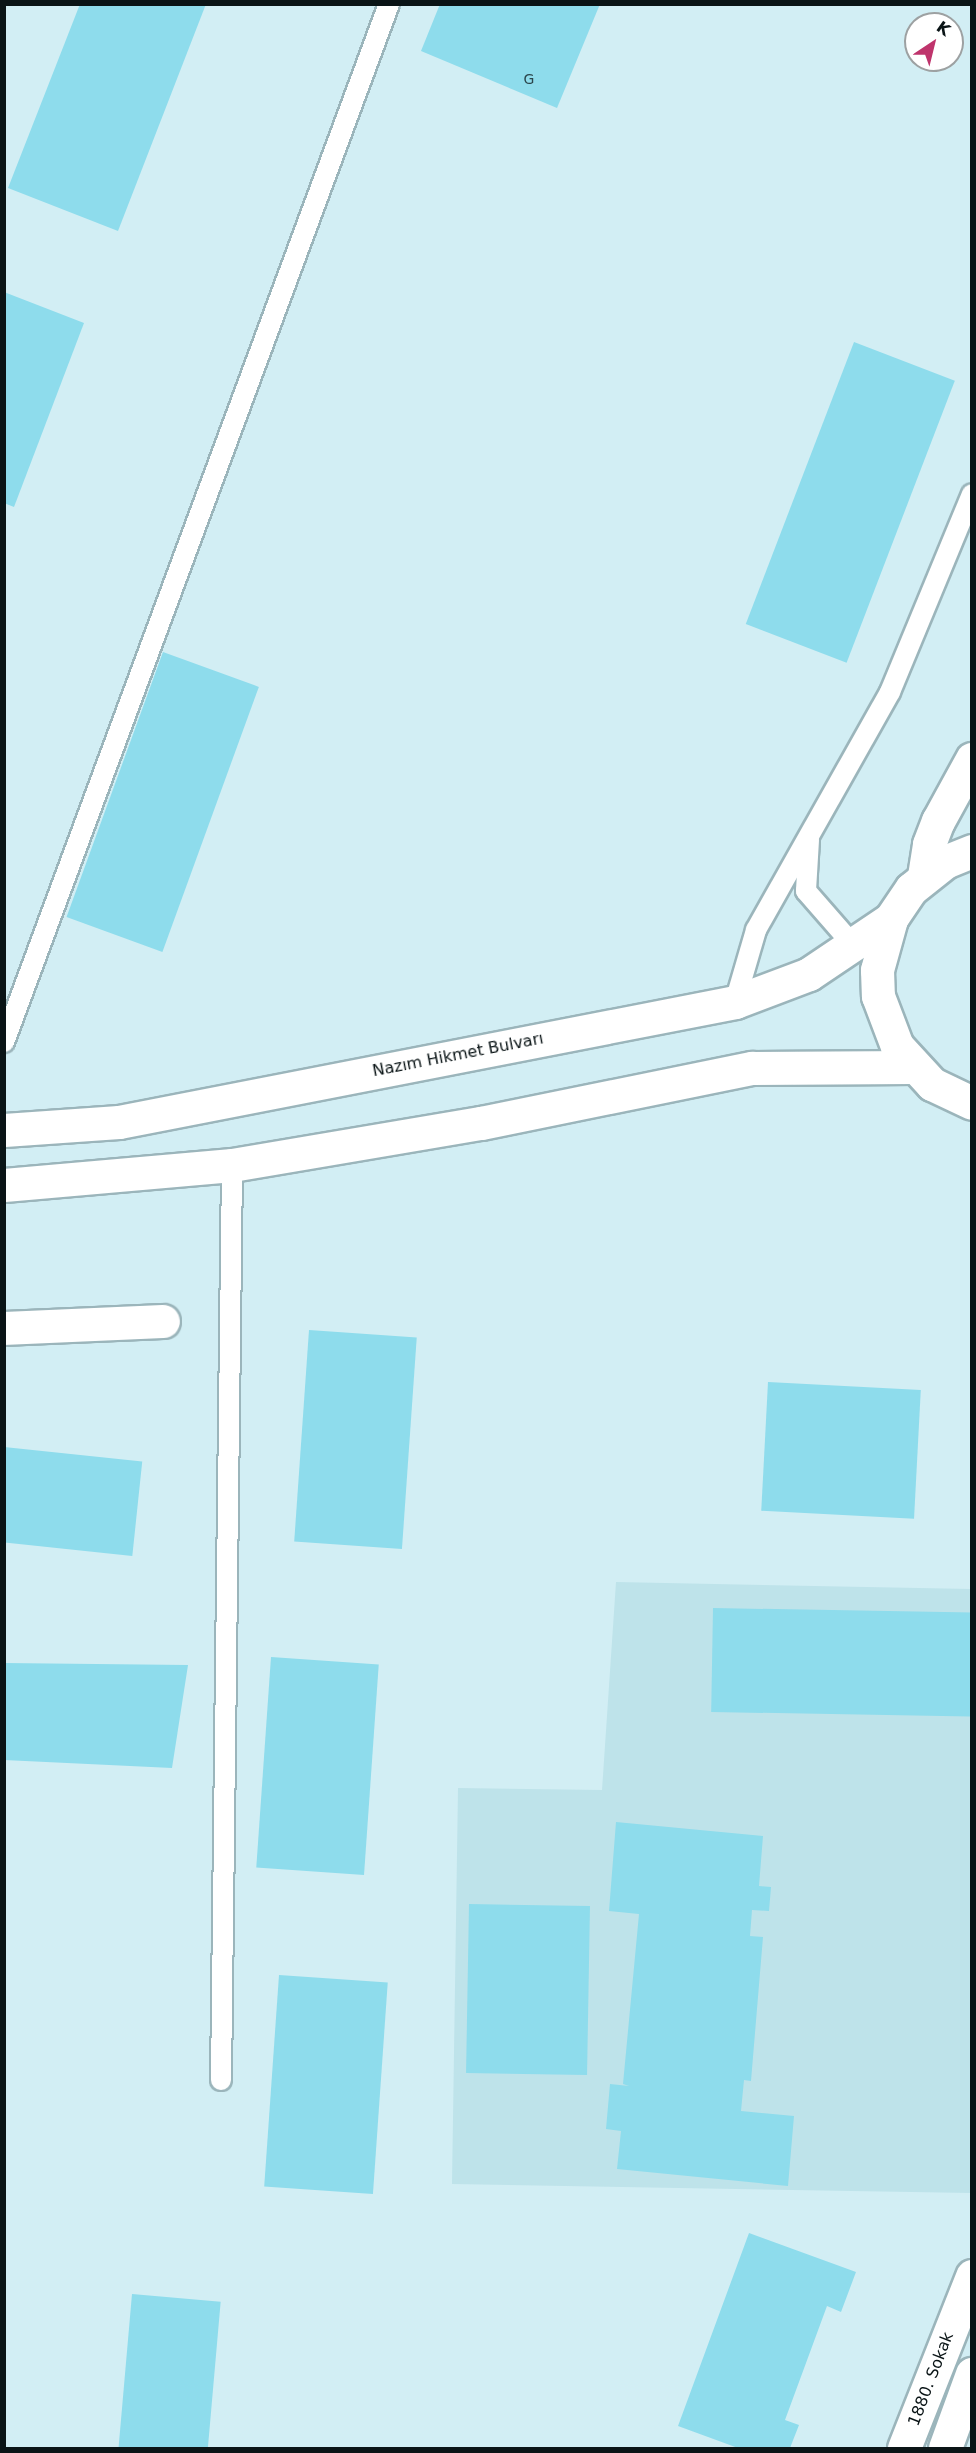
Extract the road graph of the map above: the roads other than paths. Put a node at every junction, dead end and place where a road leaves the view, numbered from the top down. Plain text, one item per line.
1 (389, 4) edge
2 (972, 494) edge
3 (972, 759) edge
4 (810, 834) junction
5 (972, 851) edge
6 (924, 876) junction
7 (891, 919) junction
8 (854, 946) junction
9 (735, 1002) junction
10 (4, 1042) edge
11 (913, 1067) junction
12 (965, 1105) edge
13 (4, 1130) edge
14 (232, 1165) junction
15 (4, 1185) edge
16 (163, 1321) dead end
17 (4, 1328) edge
18 (221, 2080) dead end
19 (972, 2276) edge
20 (972, 2374) edge
21 (955, 2445) edge
22 (904, 2448) edge

1 - 10 lane
2 - 4 lane
3 - 6 main road
4 - 8 lane
4 - 9 lane
5 - 6 main road
6 - 7 main road
7 - 8 main road, Nazım Hikmet Bulvarı
7 - 11 main road
8 - 9 main road, Nazım Hikmet Bulvarı
9 - 13 main road, Nazım Hikmet Bulvarı
11 - 12 main road
11 - 14 main road
14 - 15 main road
14 - 18 lane
16 - 17 main road
19 - 22 main road, 1880. Sokak
20 - 21 main road

